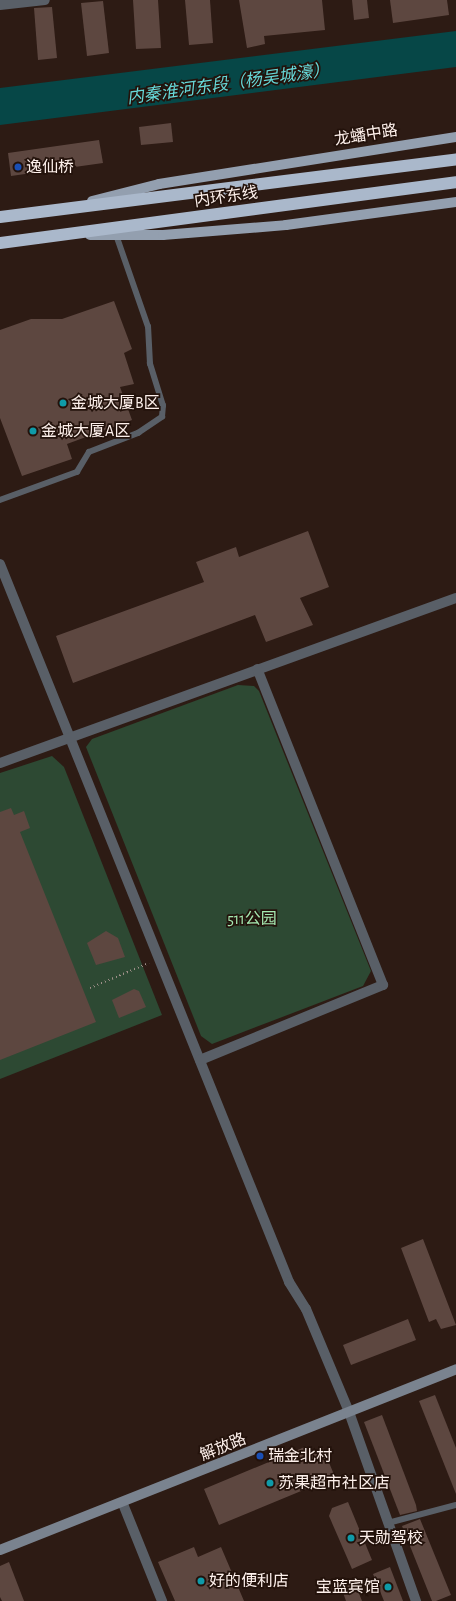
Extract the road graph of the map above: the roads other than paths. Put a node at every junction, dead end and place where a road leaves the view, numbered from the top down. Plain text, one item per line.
1 (46, 0) edge
2 (0, 5) edge
3 (456, 137) edge
4 (456, 159) edge
5 (456, 182) edge
6 (456, 202) edge
7 (76, 205) junction
8 (0, 217) edge
9 (116, 235) junction
10 (56, 236) junction
11 (0, 243) edge
12 (0, 500) edge
13 (0, 564) edge
14 (4, 589) edge
15 (456, 598) edge
16 (257, 669) junction
17 (67, 737) junction
18 (0, 763) edge
19 (200, 1060) junction
20 (456, 1369) edge
21 (349, 1412) junction
22 (123, 1504) junction
23 (456, 1505) edge
24 (388, 1523) junction
25 (0, 1550) edge
26 (162, 1601) edge
27 (416, 1601) edge

1 - 2 street
3 - 7 main road, 龙蟠中路
4 - 7 highway, 内环东线
5 - 10 highway, 内环东线
6 - 9 main road
7 - 8 highway, 内环东线
9 - 10 main road
9 - 12 lane
10 - 11 highway, 内环东线
13 - 14 street
14 - 17 street
15 - 16 street
16 - 17 street
16 - 19 street
17 - 18 street
17 - 19 street
19 - 21 street
20 - 21 street, 解放路
21 - 22 street, 解放路
21 - 24 street
22 - 25 street, 解放路
22 - 26 street
23 - 24 lane
24 - 27 street

